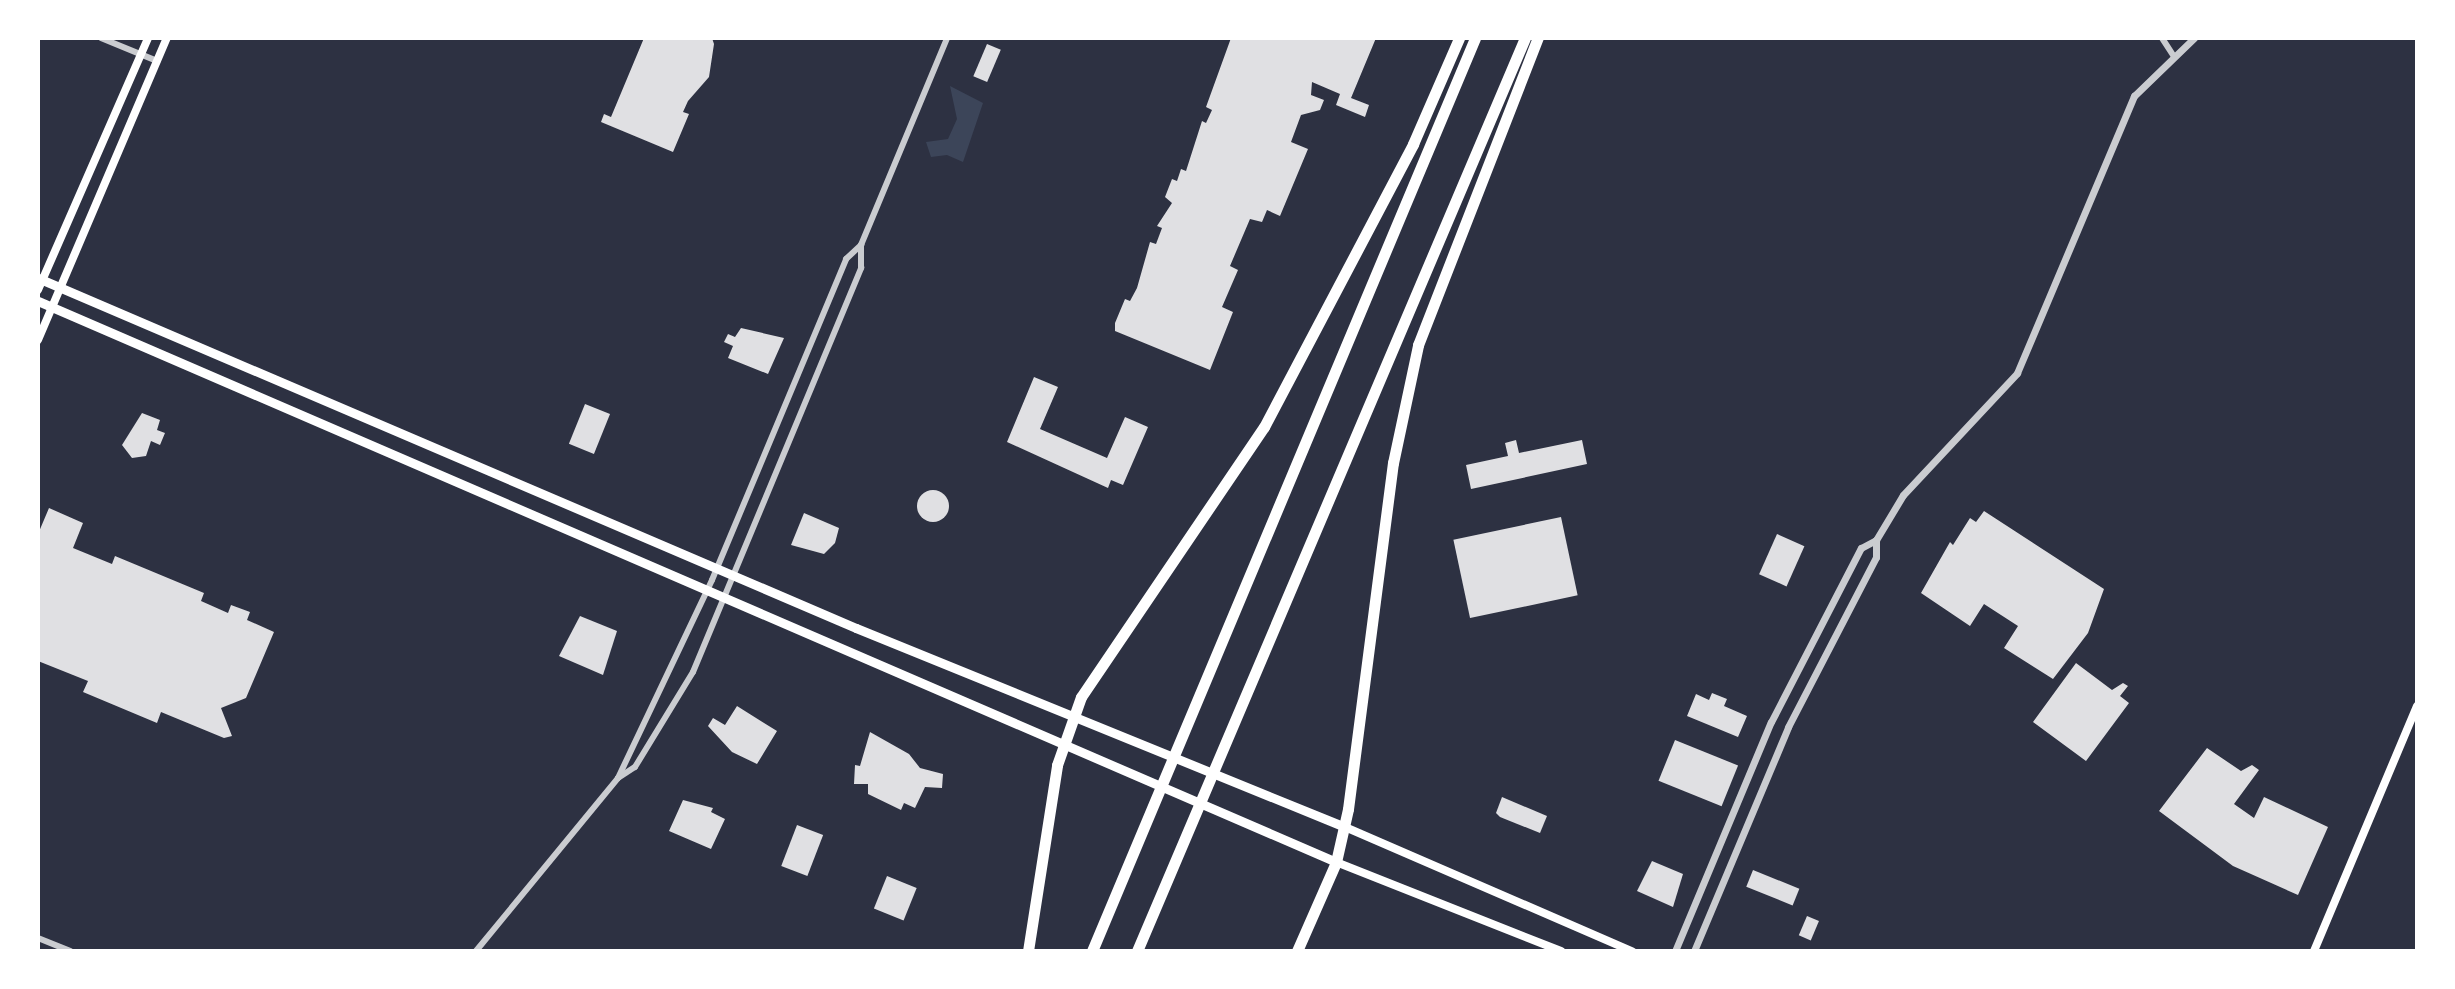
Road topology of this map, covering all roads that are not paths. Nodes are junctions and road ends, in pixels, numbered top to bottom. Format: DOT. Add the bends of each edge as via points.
graph roads {
  1 [pos="101,38"];
  2 [pos="148,38"];
  3 [pos="167,38"];
  4 [pos="947,38"];
  5 [pos="1459,38"];
  6 [pos="1475,38"];
  7 [pos="1525,38"];
  8 [pos="1538,38"];
  9 [pos="2162,38"];
  10 [pos="2194,38"];
  11 [pos="140,55"];
  12 [pos="2173,55"];
  13 [pos="157,61"];
  14 [pos="861,245"];
  15 [pos="39,284"];
  16 [pos="58,291"];
  17 [pos="38,301"];
  18 [pos="52,306"];
  19 [pos="38,340"];
  20 [pos="1876,540"];
  21 [pos="716,569"];
  22 [pos="735,577"];
  23 [pos="706,593"];
  24 [pos="724,600"];
  25 [pos="2417,706"];
  26 [pos="1073,714"];
  27 [pos="1062,748"];
  28 [pos="618,778"];
  29 [pos="1345,827"];
  30 [pos="1336,862"];
  31 [pos="38,938"];
  32 [pos="70,951"];
  33 [pos="476,951"];
  34 [pos="1028,951"];
  35 [pos="1092,951"];
  36 [pos="1137,951"];
  37 [pos="1297,951"];
  38 [pos="1561,951"];
  39 [pos="1632,951"];
  40 [pos="1675,951"];
  41 [pos="1694,951"];
  42 [pos="2314,951"];
  1 -- 11 [label="street"];
  2 -- 11 [label="main road"];
  3 -- 13 [label="main road"];
  4 -- 14 [label="street"];
  5 -- 26 [label="highway" via="1407,157 1264,427"];
  6 -- 35 [label="highway"];
  7 -- 36 [label="highway"];
  8 -- 29 [label="highway" via="1433,301 1404,400"];
  9 -- 12 [label="street"];
  10 -- 12 [label="street"];
  11 -- 13 [label="street"];
  11 -- 15 [label="main road"];
  12 -- 20 [label="street" via="2134,96 2109,145 2017,373 1903,495"];
  13 -- 16 [label="main road"];
  14 -- 21 [label="street" via="846,259"];
  14 -- 22 [label="street" via="861,268"];
  15 -- 16 [label="main road"];
  16 -- 18 [label="main road"];
  16 -- 21 [label="main road"];
  17 -- 18 [label="main road"];
  18 -- 19 [label="main road"];
  18 -- 23 [label="main road" via="354,434"];
  20 -- 40 [label="street" via="1861,548 1771,722"];
  20 -- 41 [label="street" via="1876,557 1788,727"];
  21 -- 22 [label="main road"];
  21 -- 23 [label="street"];
  22 -- 24 [label="street"];
  22 -- 26 [label="main road"];
  23 -- 24 [label="main road"];
  23 -- 28 [label="street"];
  24 -- 27 [label="main road"];
  24 -- 28 [label="street" via="666,722 635,767"];
  25 -- 42 [label="main road"];
  26 -- 27 [label="highway"];
  26 -- 29 [label="main road"];
  27 -- 30 [label="main road"];
  27 -- 34 [label="highway"];
  28 -- 33 [label="street"];
  29 -- 30 [label="highway"];
  29 -- 39 [label="main road"];
  30 -- 37 [label="highway"];
  30 -- 38 [label="main road"];
  31 -- 32 [label="street"];
}
